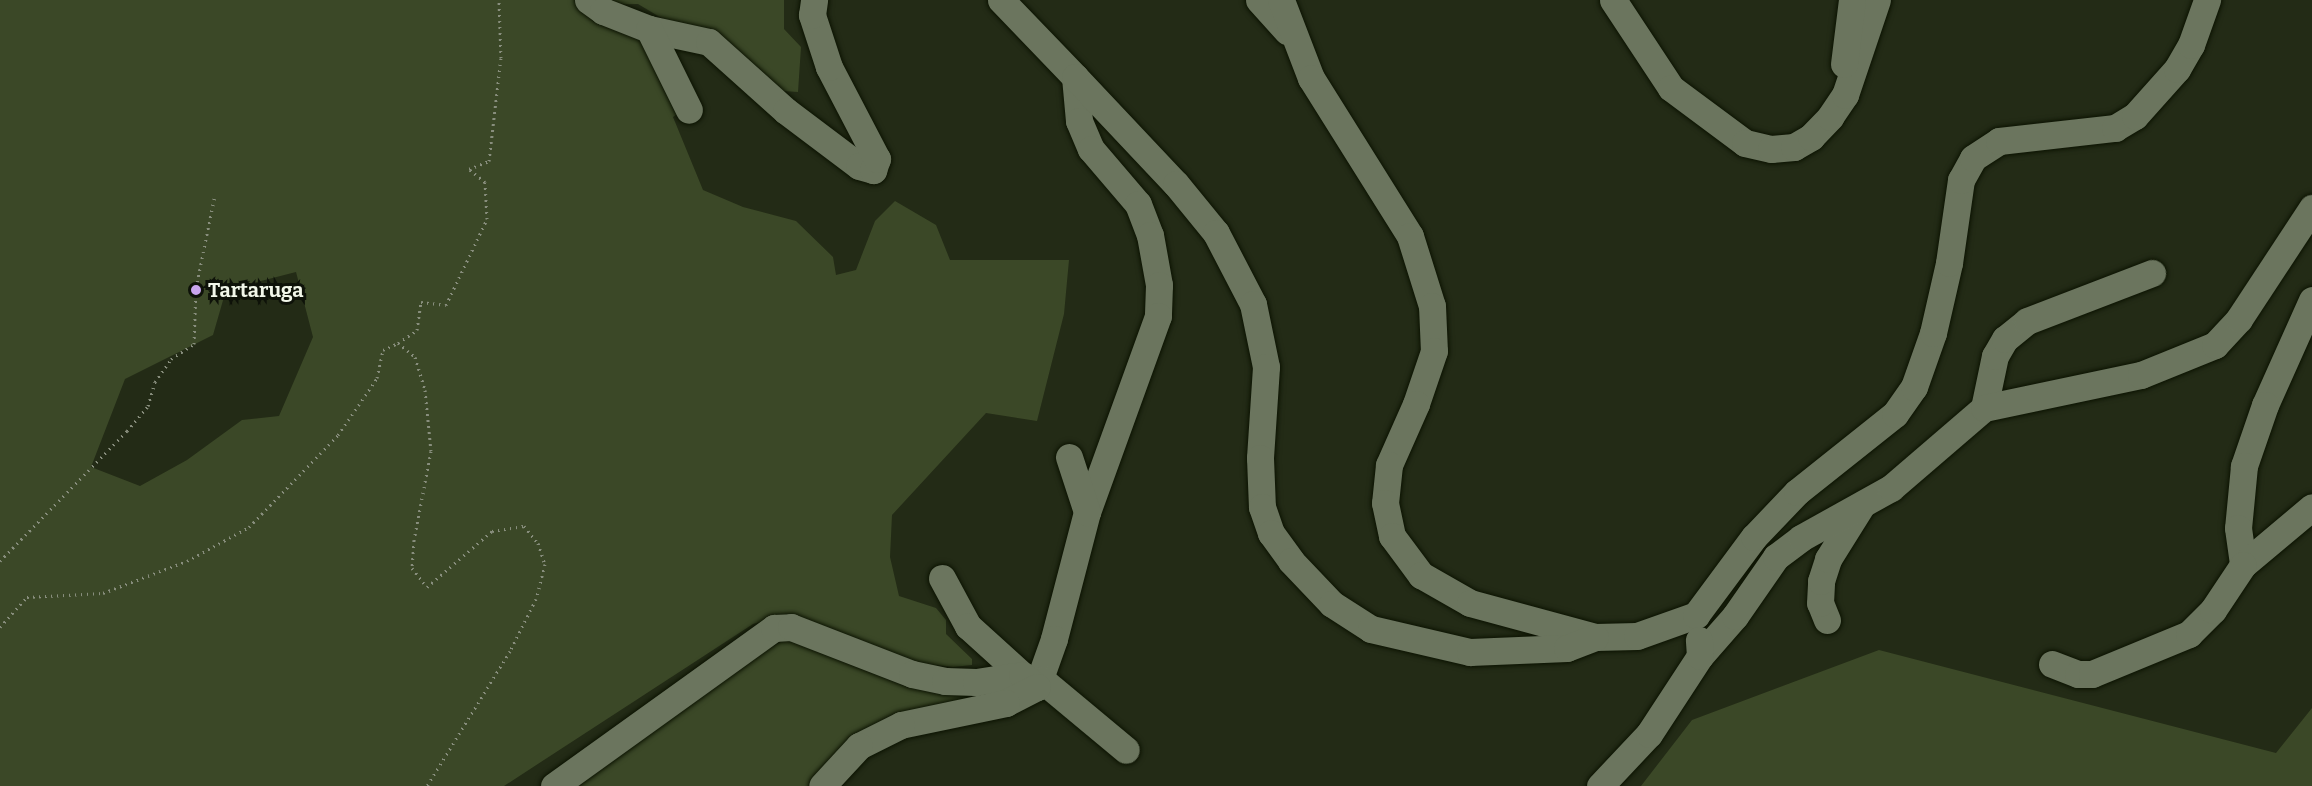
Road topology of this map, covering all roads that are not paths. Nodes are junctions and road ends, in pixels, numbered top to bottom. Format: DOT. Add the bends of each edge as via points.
graph roads {
  1 [pos="588,0"];
  2 [pos="1001,0"];
  3 [pos="1259,0"];
  4 [pos="1281,0"];
  5 [pos="1613,0"];
  6 [pos="1852,0"];
  7 [pos="1877,0"];
  8 [pos="2206,0"];
  9 [pos="810,5"];
  10 [pos="649,29"];
  11 [pos="1292,36"];
  12 [pos="1075,77"];
  13 [pos="1845,95"];
  14 [pos="689,110"];
  15 [pos="2312,207"];
  16 [pos="2152,273"];
  17 [pos="2312,300"];
  18 [pos="1984,408"];
  19 [pos="1070,457"];
  20 [pos="1861,507"];
  21 [pos="2312,507"];
  22 [pos="1087,512"];
  23 [pos="2243,565"];
  24 [pos="942,578"];
  25 [pos="1696,615"];
  26 [pos="1827,620"];
  27 [pos="1595,637"];
  28 [pos="1700,656"];
  29 [pos="2052,664"];
  30 [pos="1034,680"];
  31 [pos="1126,750"];
  32 [pos="554,786"];
  33 [pos="822,786"];
  34 [pos="1600,786"];
  1 -- 10 [label="street" via="603,11"];
  2 -- 12 [label="street"];
  3 -- 11 [label="street"];
  4 -- 11 [label="street"];
  5 -- 13 [label="street" via="1671,88 1745,143 1771,149 1794,147 1811,137"];
  6 -- 13 [label="street" via="1843,57"];
  7 -- 13 [label="street"];
  8 -- 25 [label="street" via="2191,45 2177,69 2135,116 2115,128 1999,141 1973,158 1961,180 1949,263 1933,333 1905,401 1895,414 1797,492 1754,537"];
  9 -- 10 [label="street" via="829,67 877,159 873,170 859,166 802,124 709,42"];
  10 -- 14 [label="street"];
  11 -- 27 [label="street" via="1311,78 1410,236 1432,306 1434,351 1389,465 1384,503 1392,536 1421,575 1470,603"];
  12 -- 22 [label="street" via="1079,121 1091,148 1138,204 1150,235 1159,285 1158,316"];
  12 -- 27 [label="street" via="1176,184 1216,233 1253,304 1266,367 1260,458 1262,507 1271,532 1291,561 1332,604 1371,629 1470,652 1567,648"];
  15 -- 18 [label="street" via="2240,319 2215,345 2141,375"];
  16 -- 18 [label="street" via="2027,321 2005,339 1995,356"];
  17 -- 23 [label="street" via="2265,405 2244,466 2238,528"];
  18 -- 20 [label="street" via="1891,488"];
  19 -- 22 [label="street"];
  20 -- 26 [label="street" via="1828,559 1821,581 1820,603"];
  20 -- 28 [label="street" via="1801,538 1776,557 1735,616"];
  21 -- 23 [label="street"];
  22 -- 30 [label="street"];
  23 -- 29 [label="street" via="2213,610 2189,634 2092,674 2078,674"];
  24 -- 30 [label="street" via="968,626"];
  25 -- 27 [label="street" via="1637,636"];
  25 -- 28 [label="street"];
  28 -- 34 [label="street" via="1649,734"];
  30 -- 31 [label="street"];
  30 -- 32 [label="street" via="945,681 868,659 792,627 774,628"];
  30 -- 33 [label="street" via="1006,703 901,725 859,746"];
}
